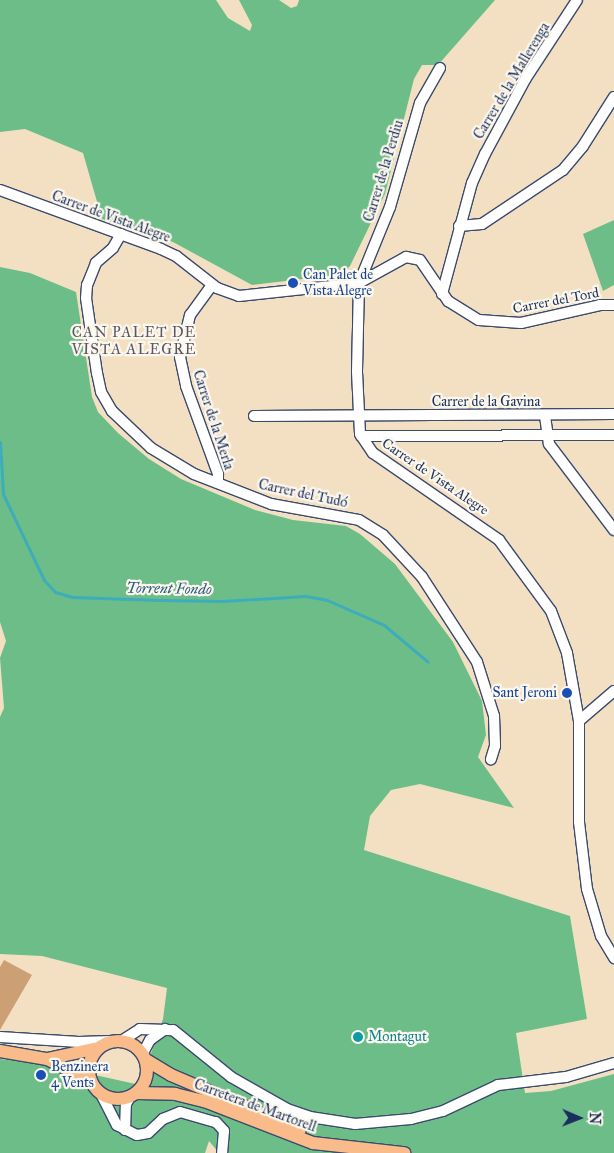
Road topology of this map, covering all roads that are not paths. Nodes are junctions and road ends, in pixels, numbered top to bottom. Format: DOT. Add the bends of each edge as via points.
graph roads {
  1 [pos="577,0"];
  2 [pos="440,68"];
  3 [pos="614,97"];
  4 [pos="0,190"];
  5 [pos="459,226"];
  6 [pos="121,234"];
  7 [pos="359,283"];
  8 [pos="212,285"];
  9 [pos="442,294"];
  10 [pos="614,305"];
  11 [pos="358,414"];
  12 [pos="614,414"];
  13 [pos="254,416"];
  14 [pos="545,416"];
  15 [pos="546,435"];
  16 [pos="614,435"];
  17 [pos="361,436"];
  18 [pos="218,484"];
  19 [pos="614,530"];
  20 [pos="614,691"];
  21 [pos="579,721"];
  22 [pos="491,759"];
  23 [pos="614,958"];
  24 [pos="165,1029"];
  25 [pos="0,1037"];
  26 [pos="117,1041"];
  27 [pos="98,1048"];
  28 [pos="0,1051"];
  29 [pos="145,1057"];
  30 [pos="47,1059"];
  31 [pos="614,1063"];
  32 [pos="91,1081"];
  33 [pos="101,1094"];
  34 [pos="133,1095"];
  35 [pos="125,1130"];
  36 [pos="334,1144"];
  37 [pos="222,1153"];
  38 [pos="404,1153"];
  1 -- 5 [label="street, Carrer de la Mallerenga" via="502,118 472,182"];
  2 -- 7 [label="street, Carrer de la Perdiu" via="420,104 390,207"];
  3 -- 5 [label="street" via="583,146 563,170 482,224"];
  4 -- 6 [label="street, Carrer de Vista Alegre"];
  5 -- 9 [label="street, Carrer de la Mallerenga"];
  6 -- 8 [label="street, Carrer de Vista Alegre" via="176,256"];
  6 -- 18 [label="street, Carrer del Tudó" via="113,248 96,263 87,285 89,327 101,392 112,411 150,448 178,466"];
  7 -- 8 [label="street, Carrer de Vista Alegre" via="250,296 228,293"];
  7 -- 9 [label="street, Carrer del Tord" via="396,261 414,257 424,264"];
  7 -- 11 [label="street"];
  8 -- 18 [label="street, Carrer de la Merla" via="190,315 180,357 186,386 218,474"];
  9 -- 10 [label="street, Carrer del Tord" via="468,315 494,323 521,323 600,305"];
  11 -- 13 [label="street, Carrer de la Gavina"];
  11 -- 14 [label="street, Carrer de la Gavina"];
  11 -- 17 [label="street"];
  12 -- 14 [label="street, Carrer de la Gavina"];
  14 -- 15 [label="street"];
  15 -- 16 [label="street"];
  15 -- 17 [label="street"];
  15 -- 19 [label="street" via="562,463"];
  17 -- 21 [label="street, Carrer de Vista Alegre" via="373,453 488,530 511,553 539,592 558,627 567,653"];
  18 -- 22 [label="street, Carrer del Tudó" via="271,504 359,520 390,542 433,592 486,680 494,716 495,746"];
  20 -- 21 [label="street"];
  21 -- 23 [label="street, Carrer de Vista Alegre" via="579,822 584,871 601,936"];
  24 -- 26 [label="street" via="140,1029"];
  24 -- 29 [label="street" via="150,1040"];
  24 -- 31 [label="street" via="177,1032 231,1077 287,1109 310,1118 355,1124 411,1119 443,1111 498,1085 566,1077"];
  25 -- 26 [label="street"];
  26 -- 27 [label="main road"];
  26 -- 29 [label="main road, Carretera de Martorell"];
  27 -- 30 [label="main road"];
  27 -- 32 [label="main road" via="90,1061"];
  28 -- 30 [label="main road"];
  29 -- 34 [label="main road" via="145,1082"];
  29 -- 36 [label="main road, Carretera de Martorell" via="171,1075"];
  30 -- 32 [label="main road"];
  32 -- 33 [label="main road"];
  33 -- 34 [label="main road, Carretera de Martorell" via="115,1099"];
  33 -- 35 [label="street" via="114,1120"];
  34 -- 35 [label="street" via="126,1104"];
  34 -- 36 [label="main road, Carretera de Martorell" via="186,1096 313,1143"];
  35 -- 37 [label="street" via="137,1135 148,1133 171,1114 189,1112 221,1127 225,1142"];
  36 -- 38 [label="main road, Carretera de Martorell"];
}
